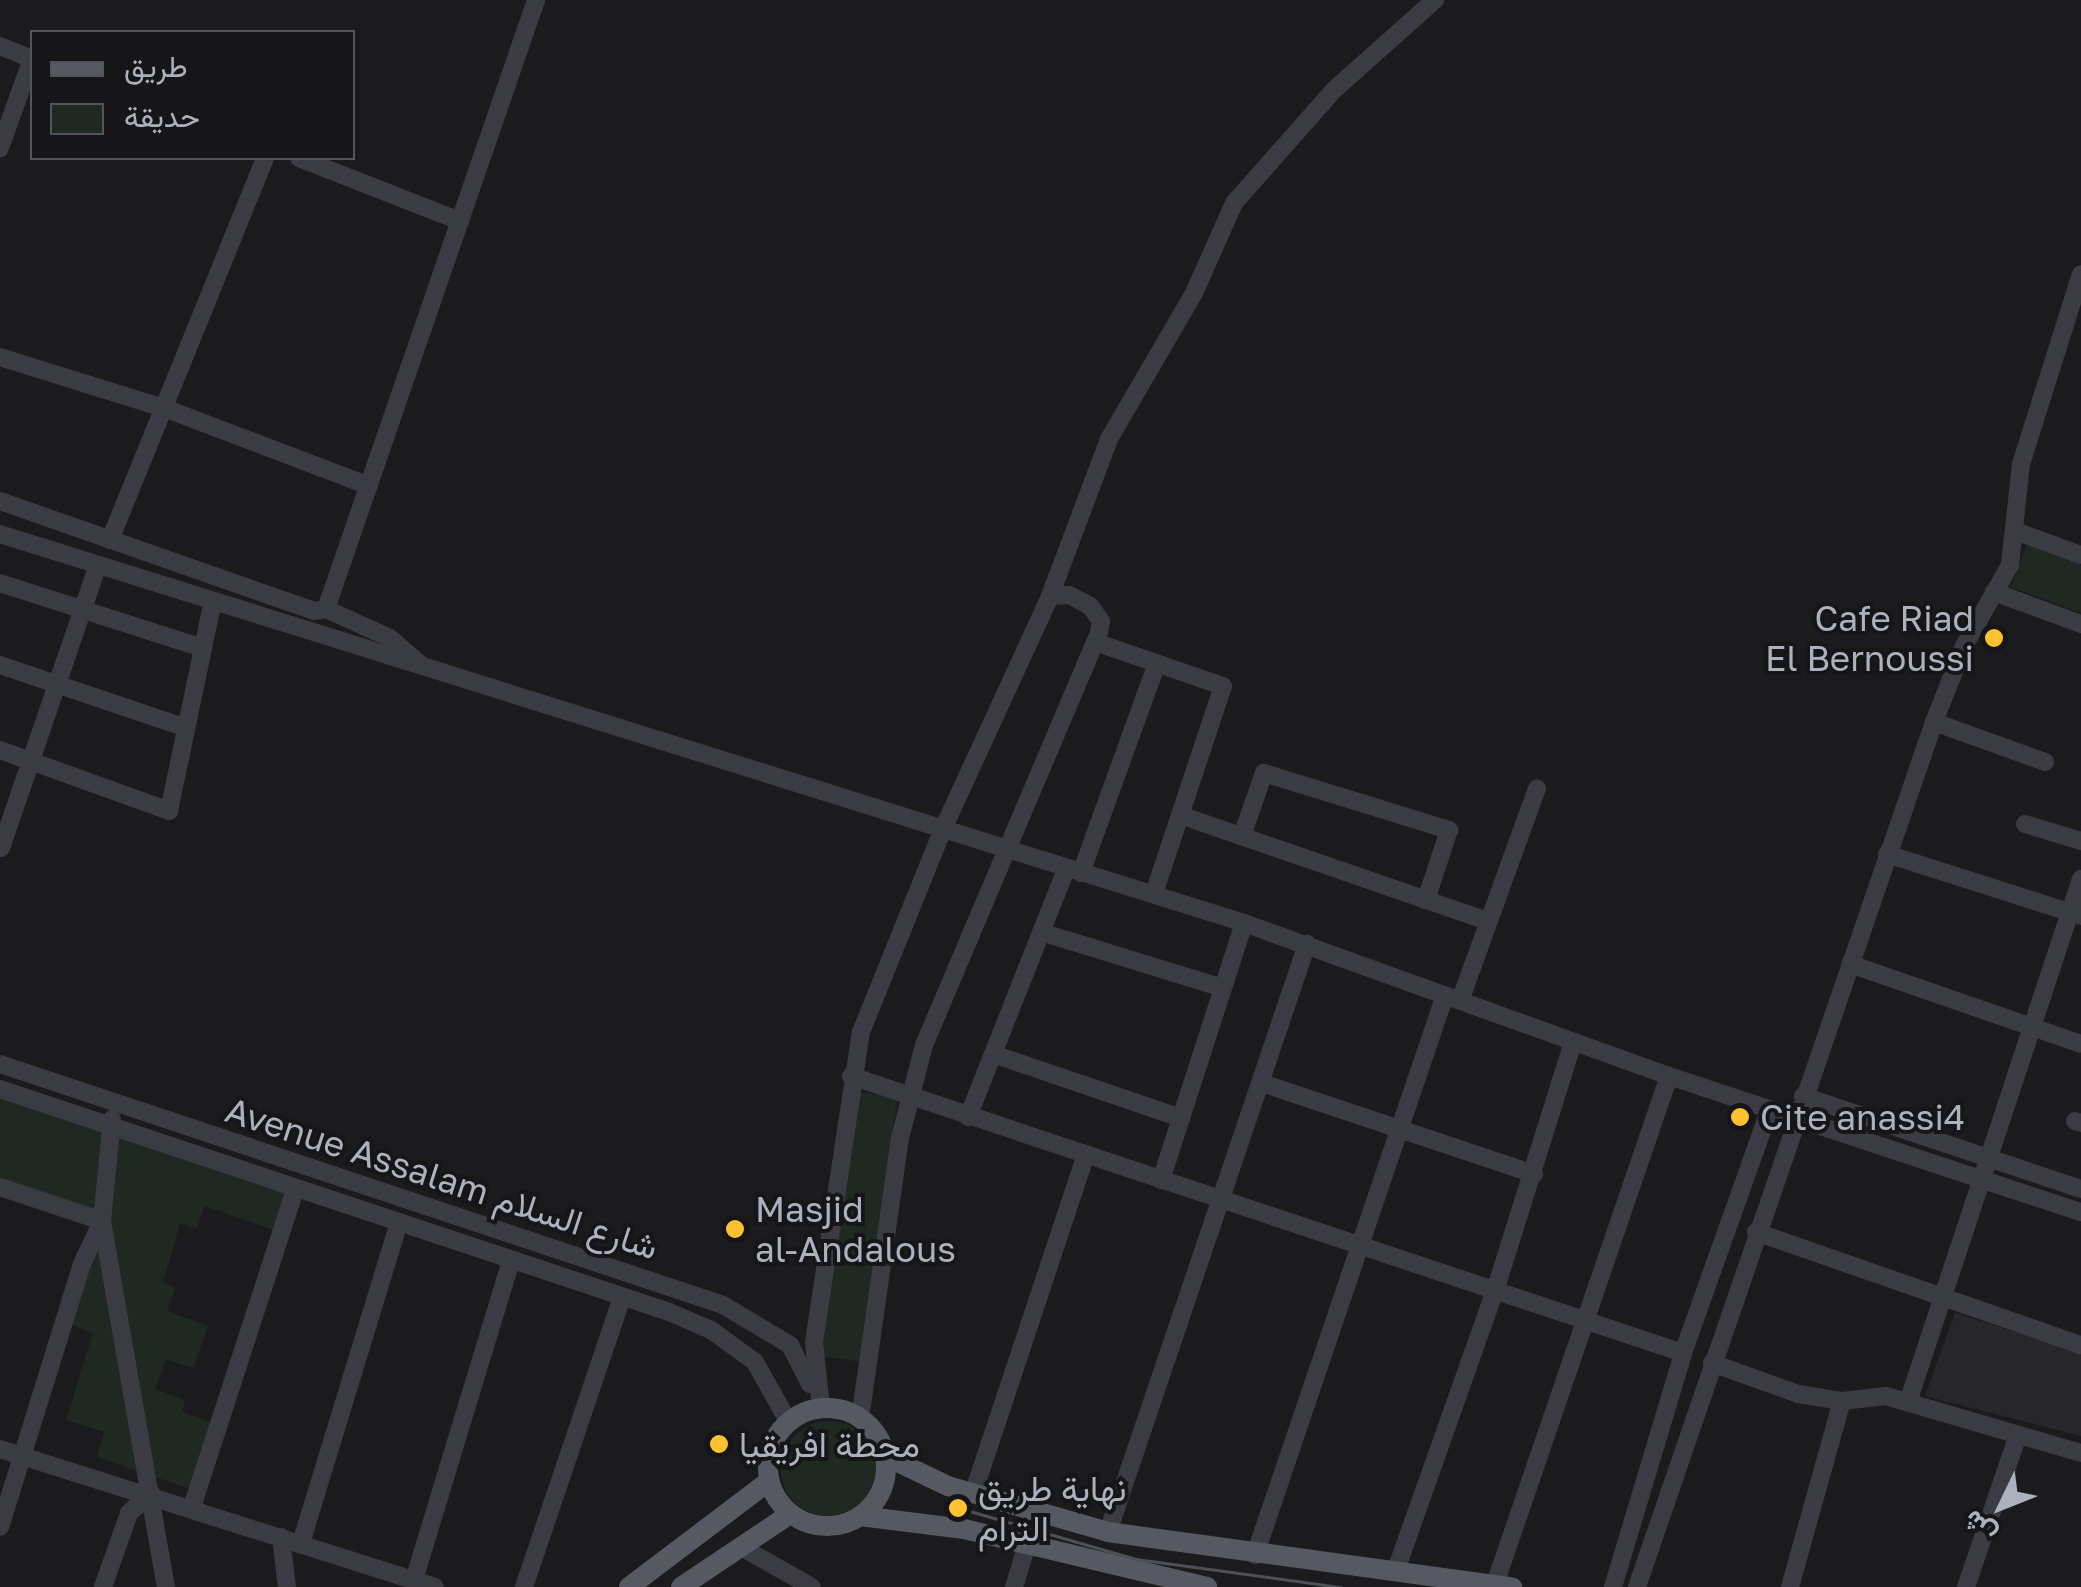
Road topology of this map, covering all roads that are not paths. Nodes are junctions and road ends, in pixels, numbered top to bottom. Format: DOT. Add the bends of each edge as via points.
graph roads {
  1 [pos="536,0"];
  2 [pos="1436,0"];
  3 [pos="0,46"];
  4 [pos="30,58"];
  5 [pos="30,65"];
  6 [pos="0,148"];
  7 [pos="264,160"];
  8 [pos="304,160"];
  9 [pos="460,220"];
  10 [pos="2081,274"];
  11 [pos="2076,305"];
  12 [pos="0,357"];
  13 [pos="164,408"];
  14 [pos="369,486"];
  15 [pos="0,502"];
  16 [pos="2018,532"];
  17 [pos="0,534"];
  18 [pos="110,540"];
  19 [pos="2081,555"];
  20 [pos="98,565"];
  21 [pos="0,583"];
  22 [pos="1994,592"];
  23 [pos="1050,596"];
  24 [pos="212,604"];
  25 [pos="83,610"];
  26 [pos="326,610"];
  27 [pos="2081,624"];
  28 [pos="1095,642"];
  29 [pos="202,648"];
  30 [pos="1158,663"];
  31 [pos="0,664"];
  32 [pos="426,669"];
  33 [pos="58,684"];
  34 [pos="1934,722"];
  35 [pos="186,728"];
  36 [pos="0,750"];
  37 [pos="31,762"];
  38 [pos="2045,762"];
  39 [pos="1536,788"];
  40 [pos="1180,815"];
  41 [pos="2025,824"];
  42 [pos="943,829"];
  43 [pos="1242,836"];
  44 [pos="2081,841"];
  45 [pos="0,849"];
  46 [pos="1005,850"];
  47 [pos="1887,854"];
  48 [pos="1074,871"];
  49 [pos="2081,879"];
  50 [pos="1154,894"];
  51 [pos="1426,900"];
  52 [pos="2077,915"];
  53 [pos="1488,921"];
  54 [pos="1244,923"];
  55 [pos="1041,932"];
  56 [pos="1307,944"];
  57 [pos="1850,964"];
  58 [pos="1223,988"];
  59 [pos="1452,998"];
  60 [pos="2036,1028"];
  61 [pos="1573,1042"];
  62 [pos="2081,1044"];
  63 [pos="993,1054"];
  64 [pos="0,1064"];
  65 [pos="851,1076"];
  66 [pos="1669,1076"];
  67 [pos="1265,1084"];
  68 [pos="0,1089"];
  69 [pos="1803,1096"];
  70 [pos="909,1098"];
  71 [pos="116,1104"];
  72 [pos="1770,1109"];
  73 [pos="968,1117"];
  74 [pos="1181,1118"];
  75 [pos="1795,1118"];
  76 [pos="110,1128"];
  77 [pos="1403,1129"];
  78 [pos="1086,1154"];
  79 [pos="1992,1159"];
  80 [pos="1534,1174"];
  81 [pos="1161,1180"];
  82 [pos="1984,1180"];
  83 [pos="0,1187"];
  84 [pos="2081,1188"];
  85 [pos="296,1190"];
  86 [pos="1221,1200"];
  87 [pos="2081,1212"];
  88 [pos="102,1221"];
  89 [pos="398,1223"];
  90 [pos="1756,1232"];
  91 [pos="1362,1248"];
  92 [pos="511,1260"];
  93 [pos="1496,1291"];
  94 [pos="622,1296"];
  95 [pos="1943,1298"];
  96 [pos="1588,1322"];
  97 [pos="814,1342"];
  98 [pos="790,1345"];
  99 [pos="2081,1346"];
  100 [pos="1683,1353"];
  101 [pos="1712,1363"];
  102 [pos="1842,1401"];
  103 [pos="1908,1402"];
  104 [pos="818,1409"];
  105 [pos="860,1419"];
  106 [pos="788,1421"];
  107 [pos="2018,1434"];
  108 [pos="0,1449"];
  109 [pos="2081,1453"];
  110 [pos="885,1456"];
  111 [pos="24,1458"];
  112 [pos="769,1480"];
  113 [pos="150,1493"];
  114 [pos="973,1494"];
  115 [pos="192,1507"];
  116 [pos="790,1514"];
  117 [pos="860,1516"];
  118 [pos="0,1527"];
  119 [pos="1108,1532"];
  120 [pos="282,1537"];
  121 [pos="301,1543"];
  122 [pos="1027,1545"];
  123 [pos="741,1547"];
  124 [pos="1255,1555"];
  125 [pos="1396,1570"];
  126 [pos="414,1580"];
  127 [pos="1503,1586"];
  128 [pos="103,1587"];
  129 [pos="166,1587"];
  130 [pos="287,1587"];
  131 [pos="434,1587"];
  132 [pos="524,1587"];
  133 [pos="629,1587"];
  134 [pos="681,1587"];
  135 [pos="812,1587"];
  136 [pos="1014,1587"];
  137 [pos="1207,1587"];
  138 [pos="1613,1587"];
  139 [pos="1637,1587"];
  140 [pos="1790,1587"];
  141 [pos="1966,1587"];
  1 -- 9 [label="street"];
  2 -- 23 [label="street" via="1335,90 1234,202 1194,292 1109,440"];
  3 -- 4 [label="street"];
  5 -- 6 [label="street"];
  7 -- 13 [label="street"];
  8 -- 9 [label="street"];
  9 -- 14 [label="street"];
  10 -- 11 [label="street"];
  11 -- 16 [label="street" via="2021,464"];
  12 -- 13 [label="street"];
  13 -- 14 [label="street"];
  13 -- 18 [label="street"];
  14 -- 26 [label="street"];
  15 -- 18 [label="street"];
  16 -- 19 [label="street"];
  16 -- 22 [label="street"];
  17 -- 20 [label="street"];
  18 -- 26 [label="street"];
  20 -- 24 [label="street"];
  20 -- 25 [label="street"];
  21 -- 25 [label="street"];
  22 -- 27 [label="street"];
  22 -- 34 [label="street"];
  23 -- 28 [label="street" via="1069,595 1096,611 1101,622"];
  23 -- 42 [label="street"];
  24 -- 29 [label="street"];
  24 -- 32 [label="street"];
  25 -- 29 [label="street"];
  25 -- 33 [label="street"];
  26 -- 32 [label="street" via="390,638"];
  28 -- 30 [label="street"];
  28 -- 46 [label="street"];
  29 -- 35 [label="street"];
  30 -- 40 [label="street" via="1224,686"];
  30 -- 48 [label="street"];
  31 -- 33 [label="street"];
  32 -- 42 [label="street"];
  33 -- 35 [label="street"];
  33 -- 37 [label="street"];
  34 -- 38 [label="street"];
  34 -- 47 [label="street"];
  35 -- 37 [label="street" via="169,811"];
  36 -- 37 [label="street"];
  37 -- 45 [label="street"];
  39 -- 53 [label="street"];
  40 -- 43 [label="street"];
  40 -- 50 [label="street"];
  41 -- 44 [label="street"];
  42 -- 46 [label="street"];
  42 -- 65 [label="street" via="867,1015"];
  43 -- 51 [label="street"];
  43 -- 51 [label="street" via="1264,772 1449,830"];
  46 -- 48 [label="street"];
  46 -- 70 [label="street" via="924,1045"];
  47 -- 52 [label="street"];
  47 -- 57 [label="street"];
  48 -- 50 [label="street"];
  48 -- 55 [label="street"];
  49 -- 52 [label="street"];
  50 -- 54 [label="street"];
  51 -- 53 [label="street"];
  52 -- 60 [label="street"];
  53 -- 59 [label="street"];
  54 -- 56 [label="street"];
  54 -- 58 [label="street"];
  55 -- 58 [label="street"];
  55 -- 63 [label="street"];
  56 -- 59 [label="street"];
  56 -- 67 [label="street"];
  57 -- 60 [label="street"];
  57 -- 69 [label="street"];
  58 -- 74 [label="street"];
  59 -- 61 [label="street"];
  59 -- 77 [label="street"];
  60 -- 62 [label="street"];
  60 -- 79 [label="street"];
  61 -- 66 [label="street"];
  61 -- 80 [label="street"];
  63 -- 73 [label="street"];
  63 -- 74 [label="street"];
  64 -- 71 [label="street, Avenue Assalam شارع السلام"];
  65 -- 70 [label="street"];
  65 -- 97 [label="street"];
  66 -- 72 [label="street"];
  66 -- 96 [label="street"];
  67 -- 77 [label="street"];
  67 -- 86 [label="street"];
  68 -- 76 [label="street, Avenue Assalam شارع السلام"];
  69 -- 75 [label="street"];
  69 -- 79 [label="street"];
  70 -- 73 [label="street"];
  70 -- 105 [label="street"];
  71 -- 76 [label="street"];
  71 -- 98 [label="street, Avenue Assalam شارع السلام" via="723,1305"];
  72 -- 75 [label="street"];
  72 -- 100 [label="street"];
  73 -- 78 [label="street"];
  74 -- 81 [label="street"];
  75 -- 82 [label="street"];
  75 -- 90 [label="street"];
  76 -- 85 [label="street, Avenue Assalam شارع السلام"];
  76 -- 88 [label="street"];
  77 -- 80 [label="street"];
  77 -- 91 [label="street"];
  78 -- 81 [label="street"];
  78 -- 114 [label="street"];
  79 -- 82 [label="street"];
  79 -- 84 [label="street"];
  80 -- 93 [label="street"];
  81 -- 86 [label="street"];
  82 -- 87 [label="street"];
  82 -- 95 [label="street"];
  83 -- 88 [label="street"];
  85 -- 89 [label="street, Avenue Assalam شارع السلام"];
  85 -- 115 [label="street"];
  86 -- 91 [label="street"];
  86 -- 119 [label="street"];
  88 -- 111 [label="street" via="82,1264"];
  88 -- 113 [label="street"];
  89 -- 92 [label="street, Avenue Assalam شارع السلام"];
  89 -- 121 [label="street"];
  90 -- 95 [label="street"];
  90 -- 101 [label="street"];
  91 -- 93 [label="street"];
  91 -- 124 [label="street"];
  92 -- 94 [label="street, Avenue Assalam شارع السلام"];
  92 -- 126 [label="street"];
  93 -- 96 [label="street"];
  93 -- 125 [label="street"];
  94 -- 106 [label="street, Avenue Assalam شارع السلام" via="736,1346 769,1380"];
  94 -- 132 [label="street"];
  95 -- 99 [label="street"];
  95 -- 103 [label="street"];
  96 -- 100 [label="street"];
  96 -- 127 [label="street"];
  97 -- 98 [label="street"];
  97 -- 104 [label="street"];
  98 -- 104 [label="street" via="806,1368"];
  100 -- 138 [label="street"];
  101 -- 102 [label="street" via="1798,1394"];
  101 -- 139 [label="street"];
  102 -- 103 [label="street" via="1865,1395"];
  102 -- 140 [label="street"];
  103 -- 107 [label="street"];
  104 -- 105 [label="main road"];
  104 -- 106 [label="main road"];
  105 -- 110 [label="main road"];
  106 -- 112 [label="main road" via="770,1448"];
  107 -- 109 [label="street"];
  107 -- 141 [label="street"];
  108 -- 111 [label="street"];
  110 -- 114 [label="main road"];
  110 -- 117 [label="main road" via="881,1490"];
  111 -- 113 [label="street"];
  111 -- 118 [label="street"];
  112 -- 116 [label="main road"];
  112 -- 133 [label="main road"];
  113 -- 115 [label="street"];
  113 -- 128 [label="street" via="130,1513"];
  113 -- 129 [label="street"];
  114 -- 119 [label="main road"];
  115 -- 120 [label="street"];
  116 -- 117 [label="main road" via="825,1527"];
  116 -- 123 [label="main road"];
  117 -- 122 [label="main road" via="964,1528"];
  119 -- 124 [label="main road"];
  120 -- 121 [label="street"];
  120 -- 130 [label="street"];
  121 -- 126 [label="street"];
  122 -- 136 [label="street"];
  122 -- 137 [label="main road"];
  123 -- 134 [label="main road"];
  123 -- 135 [label="street"];
  124 -- 125 [label="main road"];
  125 -- 127 [label="main road"];
  126 -- 131 [label="street"];
}
